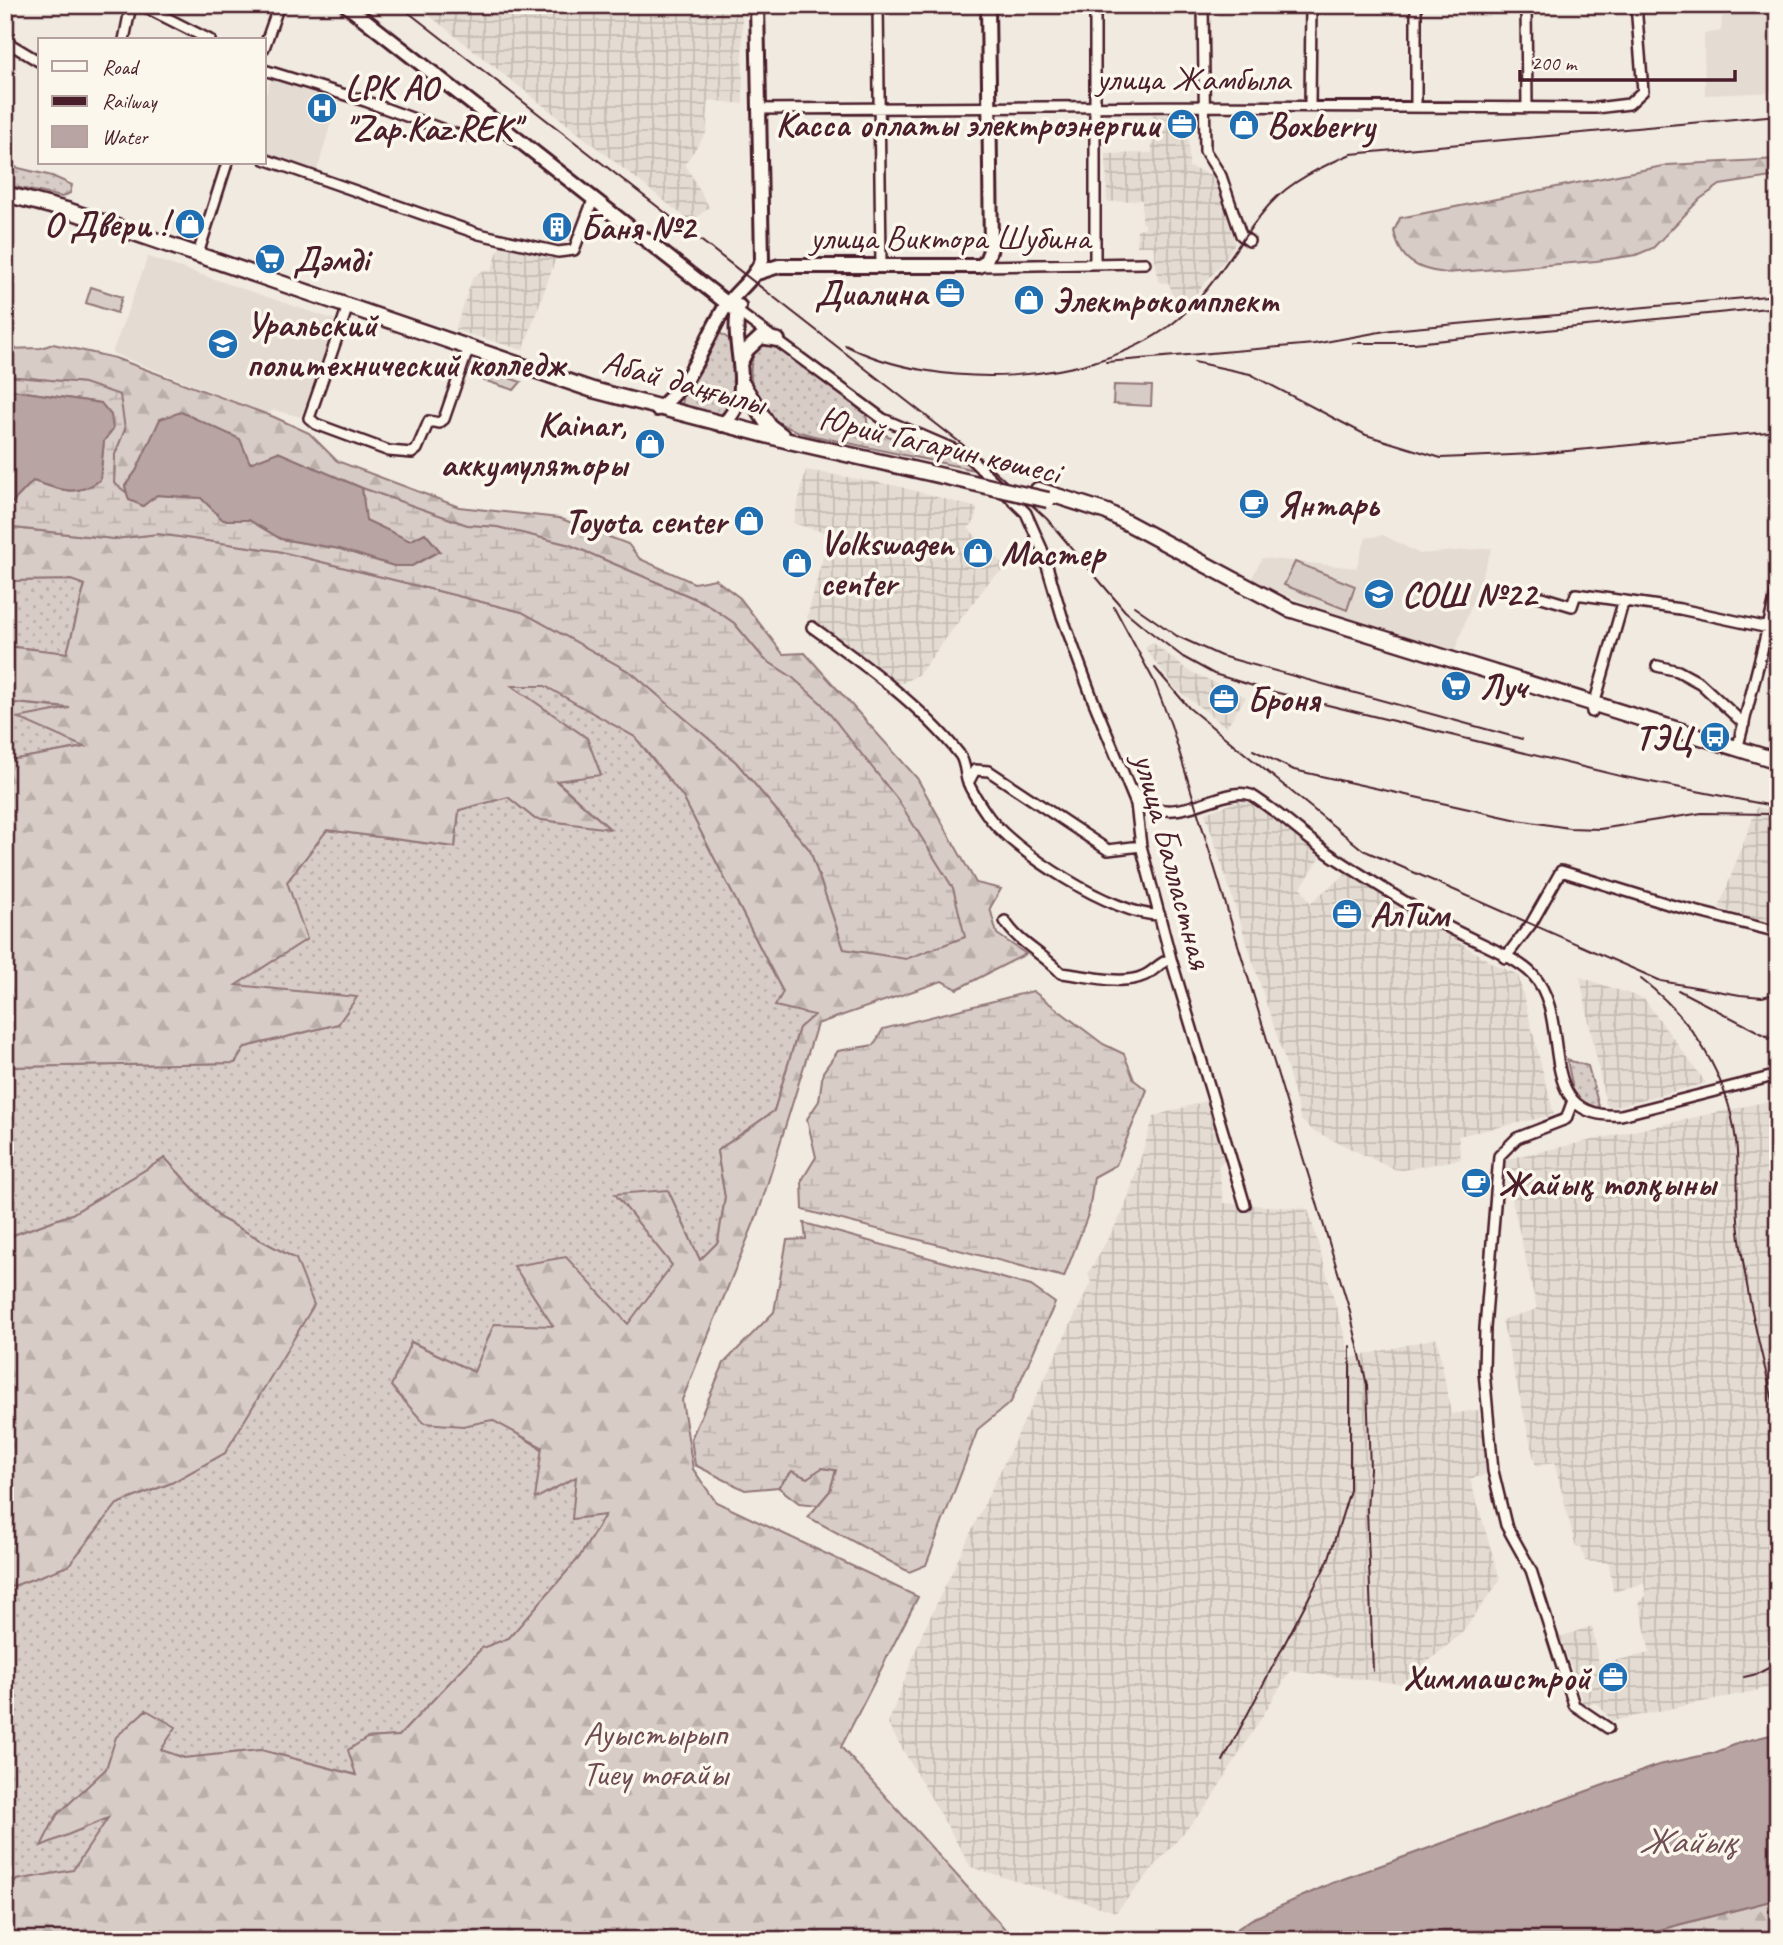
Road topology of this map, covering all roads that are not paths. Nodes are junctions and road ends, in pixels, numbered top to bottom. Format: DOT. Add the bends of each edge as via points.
graph roads {
  1 [pos="131,5"];
  2 [pos="141,5"];
  3 [pos="279,5"];
  4 [pos="346,5"];
  5 [pos="757,5"];
  6 [pos="878,5"];
  7 [pos="988,5"];
  8 [pos="1095,5"];
  9 [pos="1203,5"];
  10 [pos="1311,5"];
  11 [pos="1416,5"];
  12 [pos="1526,5"];
  13 [pos="1636,5"];
  14 [pos="124,38"];
  15 [pos="206,38"];
  16 [pos="5,41"];
  17 [pos="266,42"];
  18 [pos="38,61"];
  19 [pos="266,71"];
  20 [pos="1096,106"];
  21 [pos="1204,106"];
  22 [pos="1310,106"];
  23 [pos="1416,107"];
  24 [pos="988,108"];
  25 [pos="1527,108"];
  26 [pos="758,109"];
  27 [pos="881,109"];
  28 [pos="485,114"];
  29 [pos="266,160"];
  30 [pos="227,164"];
  31 [pos="5,194"];
  32 [pos="593,200"];
  33 [pos="1249,241"];
  34 [pos="198,254"];
  35 [pos="1145,263"];
  36 [pos="1095,264"];
  37 [pos="881,265"];
  38 [pos="979,265"];
  39 [pos="757,272"];
  40 [pos="348,306"];
  41 [pos="733,308"];
  42 [pos="778,340"];
  43 [pos="469,348"];
  44 [pos="740,366"];
  45 [pos="742,384"];
  46 [pos="657,409"];
  47 [pos="722,425"];
  48 [pos="789,441"];
  49 [pos="1778,587"];
  50 [pos="1518,590"];
  51 [pos="1623,603"];
  52 [pos="812,627"];
  53 [pos="1767,627"];
  54 [pos="1778,631"];
  55 [pos="1657,666"];
  56 [pos="1593,708"];
  57 [pos="1744,724"];
  58 [pos="1737,750"];
  59 [pos="1778,761"];
  60 [pos="1778,769"];
  61 [pos="1124,776"];
  62 [pos="968,783"];
  63 [pos="1141,846"];
  64 [pos="1160,915"];
  65 [pos="1005,921"];
  66 [pos="1778,932"];
  67 [pos="1505,958"];
  68 [pos="1171,959"];
  69 [pos="1778,1075"];
  70 [pos="1572,1103"];
  71 [pos="1245,1205"];
  72 [pos="1608,1728"];
  1 -- 14 [label="street"];
  2 -- 15 [label="street"];
  3 -- 17 [label="street"];
  4 -- 28 [label="street"];
  5 -- 26 [label="street"];
  6 -- 27 [label="street"];
  7 -- 24 [label="street"];
  8 -- 20 [label="street"];
  9 -- 21 [label="street"];
  10 -- 22 [label="street"];
  11 -- 23 [label="street"];
  12 -- 25 [label="street"];
  13 -- 25 [label="street, улица Жамбыла" via="1643,91 1629,104"];
  16 -- 18 [label="street"];
  19 -- 28 [label="street" via="461,136 472,134"];
  20 -- 21 [label="street, улица Жамбыла"];
  20 -- 24 [label="street, улица Жамбыла"];
  20 -- 36 [label="street"];
  21 -- 22 [label="street, улица Жамбыла"];
  21 -- 33 [label="street" via="1205,151 1221,176 1241,234"];
  22 -- 23 [label="street, улица Жамбыла"];
  23 -- 25 [label="street, улица Жамбыла"];
  24 -- 27 [label="street, улица Жамбыла"];
  24 -- 38 [label="street" via="990,248 988,259"];
  26 -- 27 [label="street, улица Жамбыла"];
  26 -- 39 [label="street" via="762,247"];
  27 -- 37 [label="street"];
  28 -- 32 [label="street"];
  29 -- 32 [label="street" via="479,234 558,252 574,250"];
  30 -- 34 [label="street"];
  31 -- 34 [label="main road, Абай даңғылы"];
  32 -- 41 [label="street"];
  34 -- 40 [label="main road, Абай даңғылы"];
  35 -- 36 [label="street, улица Виктора Шубина"];
  36 -- 38 [label="street, улица Виктора Шубина"];
  37 -- 38 [label="street, улица Виктора Шубина"];
  37 -- 39 [label="street, улица Виктора Шубина" via="779,266"];
  39 -- 41 [label="street"];
  40 -- 43 [label="main road, Абай даңғылы"];
  40 -- 43 [label="street" via="309,418 389,451 412,453 429,421 444,419"];
  41 -- 42 [label="street, улица Балластная"];
  41 -- 44 [label="street"];
  41 -- 46 [label="street" via="678,391"];
  42 -- 44 [label="street" via="761,337 753,342"];
  42 -- 61 [label="street, улица Балластная" via="883,419 967,455 1016,500 1042,549 1062,616"];
  43 -- 46 [label="main road, Абай даңғылы"];
  44 -- 45 [label="street"];
  45 -- 47 [label="street" via="738,405"];
  45 -- 48 [label="main road" via="769,426"];
  46 -- 47 [label="main road, Абай даңғылы"];
  47 -- 48 [label="main road, Абай даңғылы"];
  48 -- 56 [label="main road, Юрий Гагарин көшесі, bridge" via="1043,495 1101,518 1286,616"];
  49 -- 53 [label="street"];
  50 -- 51 [label="street" via="1572,606 1576,594"];
  51 -- 53 [label="street"];
  51 -- 56 [label="street"];
  52 -- 62 [label="street" via="914,707 962,758"];
  53 -- 54 [label="street"];
  53 -- 57 [label="street"];
  55 -- 57 [label="street" via="1700,683"];
  56 -- 58 [label="main road, Юрий Гагарин көшесі"];
  56 -- 60 [label="main road, Юрий Гагарин көшесі"];
  57 -- 58 [label="street"];
  58 -- 59 [label="main road, Юрий Гагарин көшесі"];
  61 -- 63 [label="street, улица Балластная" via="1136,804"];
  61 -- 67 [label="street" via="1144,802 1168,809 1251,795 1334,858"];
  62 -- 63 [label="street" via="975,770 989,771 1108,850"];
  62 -- 64 [label="street" via="987,815 1014,844 1040,862 1119,907 1144,916"];
  63 -- 64 [label="street, улица Балластная"];
  64 -- 68 [label="street, улица Балластная"];
  65 -- 68 [label="street" via="1013,935 1061,973 1142,977"];
  66 -- 67 [label="street" via="1561,871 1532,923"];
  67 -- 70 [label="street" via="1529,971 1541,986"];
  68 -- 71 [label="street, улица Балластная"];
  69 -- 70 [label="street" via="1621,1115 1594,1114"];
  70 -- 72 [label="street" via="1566,1119 1517,1138 1499,1156 1484,1371 1493,1471 1506,1525 1531,1570 1574,1704"];
}
